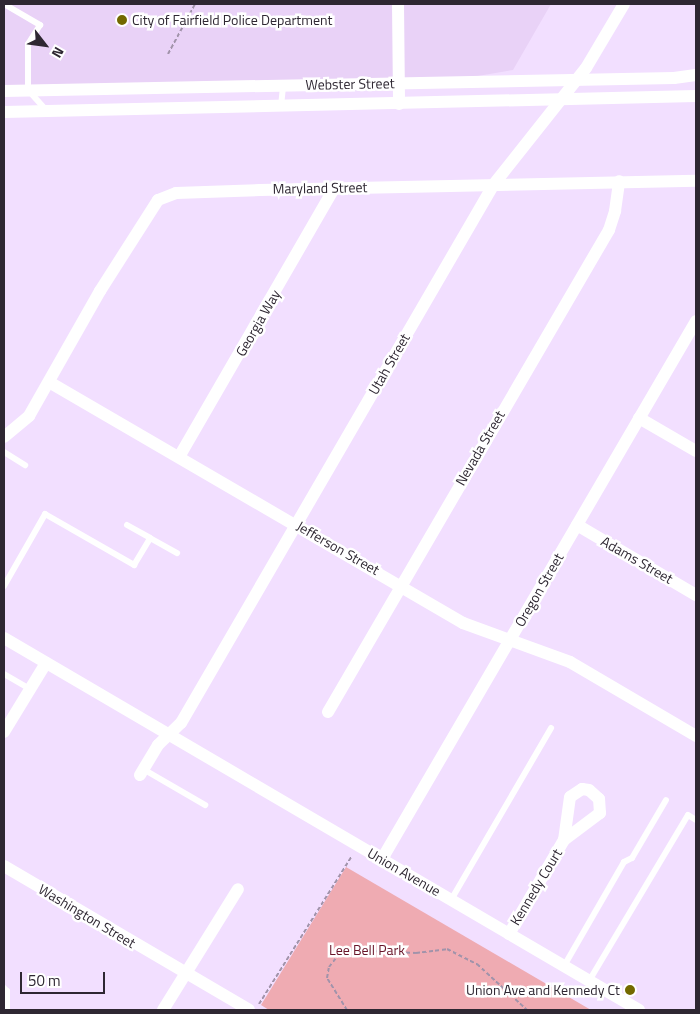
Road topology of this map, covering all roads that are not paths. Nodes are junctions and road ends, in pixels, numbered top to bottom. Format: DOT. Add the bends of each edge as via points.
graph roads {
  1 [pos="4,4"];
  2 [pos="398,4"];
  3 [pos="624,4"];
  4 [pos="696,75"];
  5 [pos="577,79"];
  6 [pos="399,83"];
  7 [pos="283,86"];
  8 [pos="28,90"];
  9 [pos="4,91"];
  10 [pos="696,96"];
  11 [pos="560,101"];
  12 [pos="399,104"];
  13 [pos="281,106"];
  14 [pos="46,111"];
  15 [pos="4,112"];
  16 [pos="696,180"];
  17 [pos="619,181"];
  18 [pos="494,184"];
  19 [pos="334,188"];
  20 [pos="696,321"];
  21 [pos="49,382"];
  22 [pos="639,418"];
  23 [pos="4,437"];
  24 [pos="696,451"];
  25 [pos="4,452"];
  26 [pos="179,458"];
  27 [pos="25,465"];
  28 [pos="296,524"];
  29 [pos="127,525"];
  30 [pos="577,526"];
  31 [pos="150,538"];
  32 [pos="177,553"];
  33 [pos="401,584"];
  34 [pos="4,586"];
  35 [pos="696,595"];
  36 [pos="4,638"];
  37 [pos="510,639"];
  38 [pos="46,663"];
  39 [pos="4,674"];
  40 [pos="30,689"];
  41 [pos="328,712"];
  42 [pos="551,728"];
  43 [pos="4,732"];
  44 [pos="169,734"];
  45 [pos="696,736"];
  46 [pos="142,772"];
  47 [pos="666,800"];
  48 [pos="205,805"];
  49 [pos="696,820"];
  50 [pos="564,840"];
  51 [pos="382,860"];
  52 [pos="4,866"];
  53 [pos="238,889"];
  54 [pos="451,900"];
  55 [pos="508,934"];
  56 [pos="564,966"];
  57 [pos="186,974"];
  58 [pos="589,981"];
  59 [pos="4,988"];
  60 [pos="254,1007"];
  61 [pos="7,1010"];
  62 [pos="163,1010"];
  63 [pos="639,1010"];
  1 -- 8 [label="lane" via="40,26 28,44"];
  2 -- 6 [label="street"];
  3 -- 5 [label="street, Utah Street"];
  4 -- 5 [label="street, Webster Street"];
  5 -- 6 [label="street, Webster Street"];
  5 -- 11 [label="street, Utah Street"];
  6 -- 7 [label="street, Webster Street"];
  6 -- 12 [label="street"];
  7 -- 8 [label="street, Webster Street"];
  7 -- 13 [label="lane"];
  8 -- 9 [label="street, Webster Street"];
  8 -- 14 [label="lane"];
  10 -- 11 [label="street, Webster Street"];
  11 -- 12 [label="street, Webster Street"];
  11 -- 18 [label="street, Utah Street"];
  12 -- 13 [label="street, Webster Street"];
  13 -- 14 [label="street, Webster Street"];
  14 -- 15 [label="street, Webster Street"];
  16 -- 17 [label="street, Maryland Street"];
  17 -- 18 [label="street, Maryland Street"];
  17 -- 33 [label="street, Nevada Street" via="609,230"];
  18 -- 19 [label="street, Maryland Street"];
  18 -- 28 [label="street, Utah Street"];
  19 -- 21 [label="street, Maryland Street" via="176,193 158,200 100,291"];
  19 -- 26 [label="street, Georgia Way"];
  20 -- 22 [label="street, Oregon Street"];
  21 -- 23 [label="street" via="29,416"];
  21 -- 26 [label="street, Jefferson Street"];
  22 -- 24 [label="street"];
  22 -- 30 [label="street, Oregon Street"];
  25 -- 27 [label="lane"];
  26 -- 28 [label="street, Jefferson Street"];
  28 -- 33 [label="street, Jefferson Street"];
  28 -- 44 [label="street, Utah Street" via="181,723"];
  29 -- 31 [label="lane"];
  30 -- 35 [label="street, Adams Street"];
  30 -- 37 [label="street, Oregon Street"];
  31 -- 32 [label="lane"];
  31 -- 34 [label="lane" via="134,565 45,514"];
  33 -- 37 [label="street, Jefferson Street" via="463,623"];
  33 -- 41 [label="street, Nevada Street"];
  36 -- 38 [label="street, Union Avenue"];
  37 -- 45 [label="street, Jefferson Street" via="570,662"];
  37 -- 51 [label="street, Oregon Street"];
  38 -- 40 [label="street"];
  38 -- 44 [label="street, Union Avenue"];
  39 -- 40 [label="lane"];
  40 -- 43 [label="street"];
  42 -- 54 [label="lane"];
  44 -- 46 [label="street" via="158,745"];
  44 -- 51 [label="street, Union Avenue"];
  46 -- 48 [label="lane"];
  47 -- 56 [label="lane" via="632,858 624,862"];
  49 -- 58 [label="lane" via="688,815"];
  50 -- 55 [label="street, Kennedy Court"];
  51 -- 54 [label="street, Union Avenue"];
  52 -- 57 [label="street, Washington Street"];
  53 -- 57 [label="street"];
  54 -- 55 [label="street, Union Avenue"];
  55 -- 56 [label="street, Union Avenue"];
  56 -- 58 [label="street, Union Avenue"];
  57 -- 60 [label="street, Washington Street"];
  57 -- 62 [label="street"];
  58 -- 63 [label="street, Union Avenue"];
  59 -- 61 [label="lane" via="7,991"];
}
